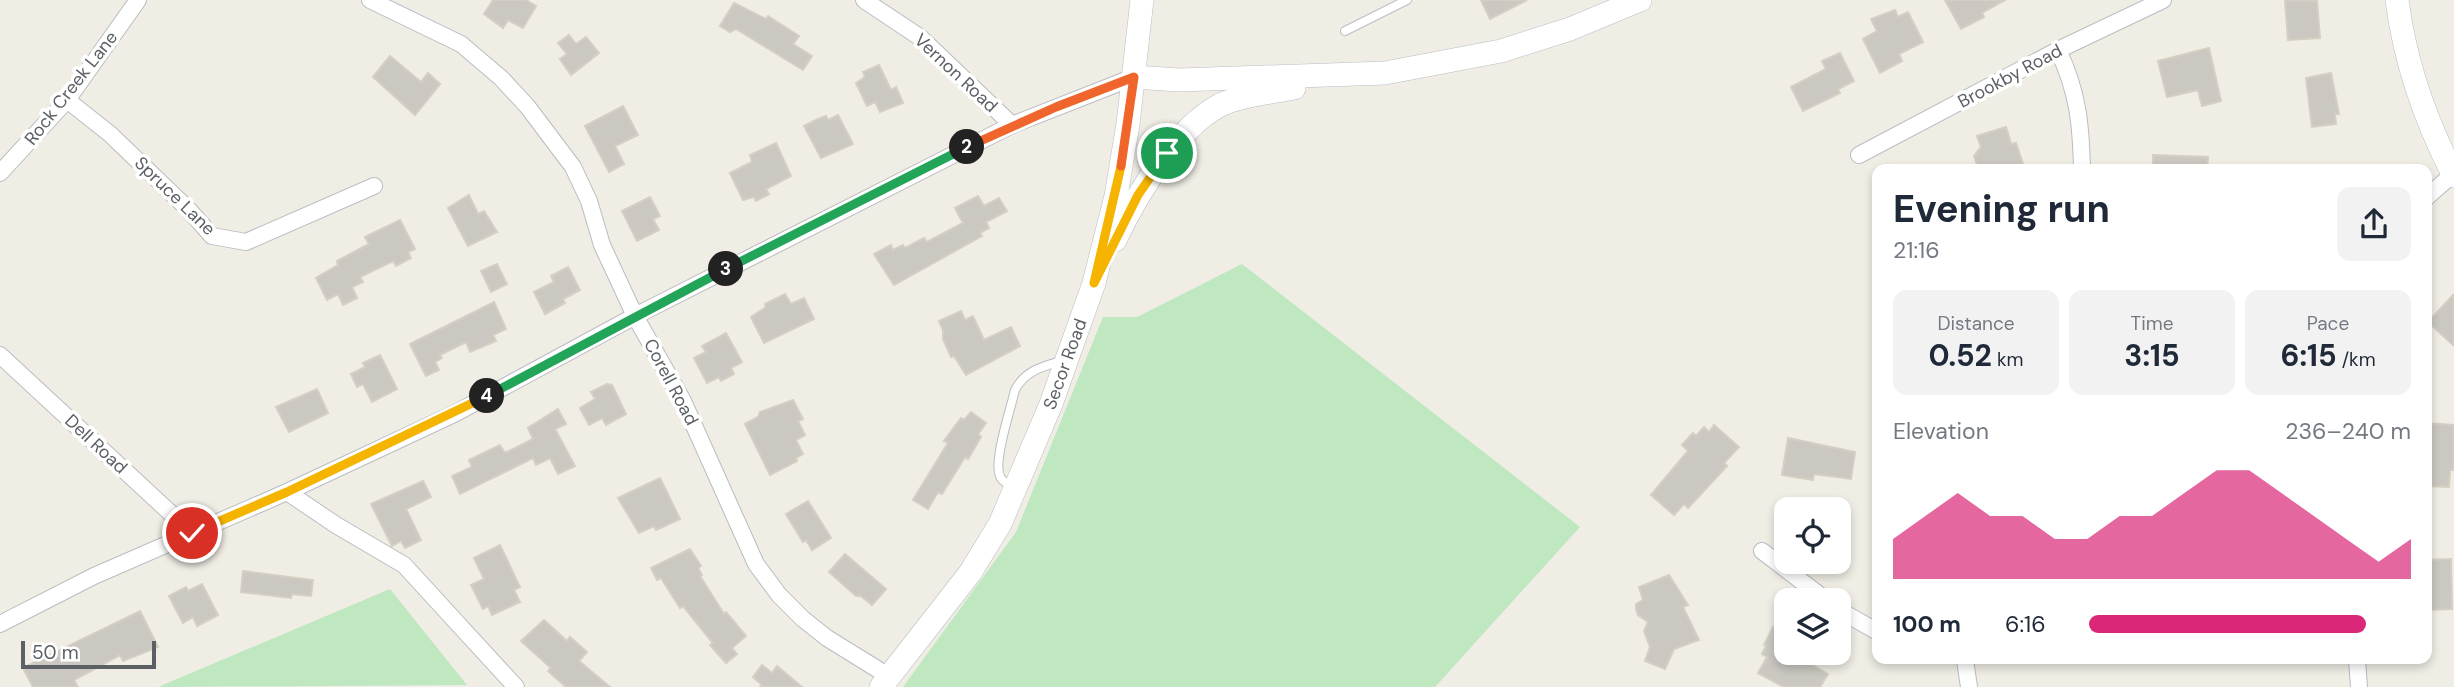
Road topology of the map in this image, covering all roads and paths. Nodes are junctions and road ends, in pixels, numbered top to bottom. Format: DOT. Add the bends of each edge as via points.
graph roads {
  1 [pos="138,0"];
  2 [pos="370,0"];
  3 [pos="864,0"];
  4 [pos="1142,0"];
  5 [pos="1407,0"];
  6 [pos="1640,0"];
  7 [pos="2163,0"];
  8 [pos="2397,0"];
  9 [pos="1345,31"];
  10 [pos="2058,50"];
  11 [pos="1359,76"];
  12 [pos="1134,77"];
  13 [pos="67,100"];
  14 [pos="1012,125"];
  15 [pos="1858,155"];
  16 [pos="2082,164"];
  17 [pos="0,173"];
  18 [pos="2454,175"];
  19 [pos="374,186"];
  20 [pos="2432,193"];
  21 [pos="1094,283"];
  22 [pos="635,316"];
  23 [pos="0,355"];
  24 [pos="1067,359"];
  25 [pos="1017,489"];
  26 [pos="287,492"];
  27 [pos="192,533"];
  28 [pos="1762,551"];
  29 [pos="1810,588"];
  30 [pos="1851,617"];
  31 [pos="0,624"];
  32 [pos="1872,629"];
  33 [pos="1966,664"];
  34 [pos="2357,664"];
  35 [pos="886,682"];
  36 [pos="516,687"];
  37 [pos="1969,687"];
  38 [pos="2359,687"];
  1 -- 13 [label="street, Rock Creek Lane"];
  2 -- 22 [label="street, Corell Road" via="461,44 527,106 573,167"];
  3 -- 14 [label="street, Vernon Road" via="921,38"];
  4 -- 12 [label="main road, Secor Road"];
  5 -- 9 [label="lane"];
  6 -- 11 [label="main road" via="1501,51"];
  7 -- 10 [label="street, Brookby Road"];
  8 -- 18 [label="main road" via="2417,91"];
  10 -- 15 [label="street, Brookby Road"];
  10 -- 16 [label="street" via="2072,80"];
  11 -- 12 [label="main road"];
  11 -- 21 [label="main road" via="1229,101 1194,124 1138,195"];
  12 -- 14 [label="street"];
  12 -- 21 [label="main road, Secor Road" via="1116,195"];
  13 -- 17 [label="street, Rock Creek Lane"];
  13 -- 19 [label="street, Spruce Lane" via="110,134 212,236 246,242"];
  14 -- 22 [label="street"];
  18 -- 20 [label="street"];
  21 -- 24 [label="main road, Secor Road"];
  22 -- 26 [label="street" via="456,413"];
  22 -- 35 [label="street, Corell Road" via="683,401 756,564 803,619"];
  23 -- 27 [label="street, Dell Road"];
  24 -- 25 [label="main road, Secor Road"];
  24 -- 25 [label="lane" via="1035,369 1015,390 999,474"];
  25 -- 35 [label="main road, Secor Road" via="970,573"];
  26 -- 27 [label="street"];
  26 -- 36 [label="street" via="404,565"];
  27 -- 31 [label="street"];
  28 -- 29 [label="street"];
  30 -- 32 [label="street"];
  33 -- 37 [label="street"];
  34 -- 38 [label="street"];
}
